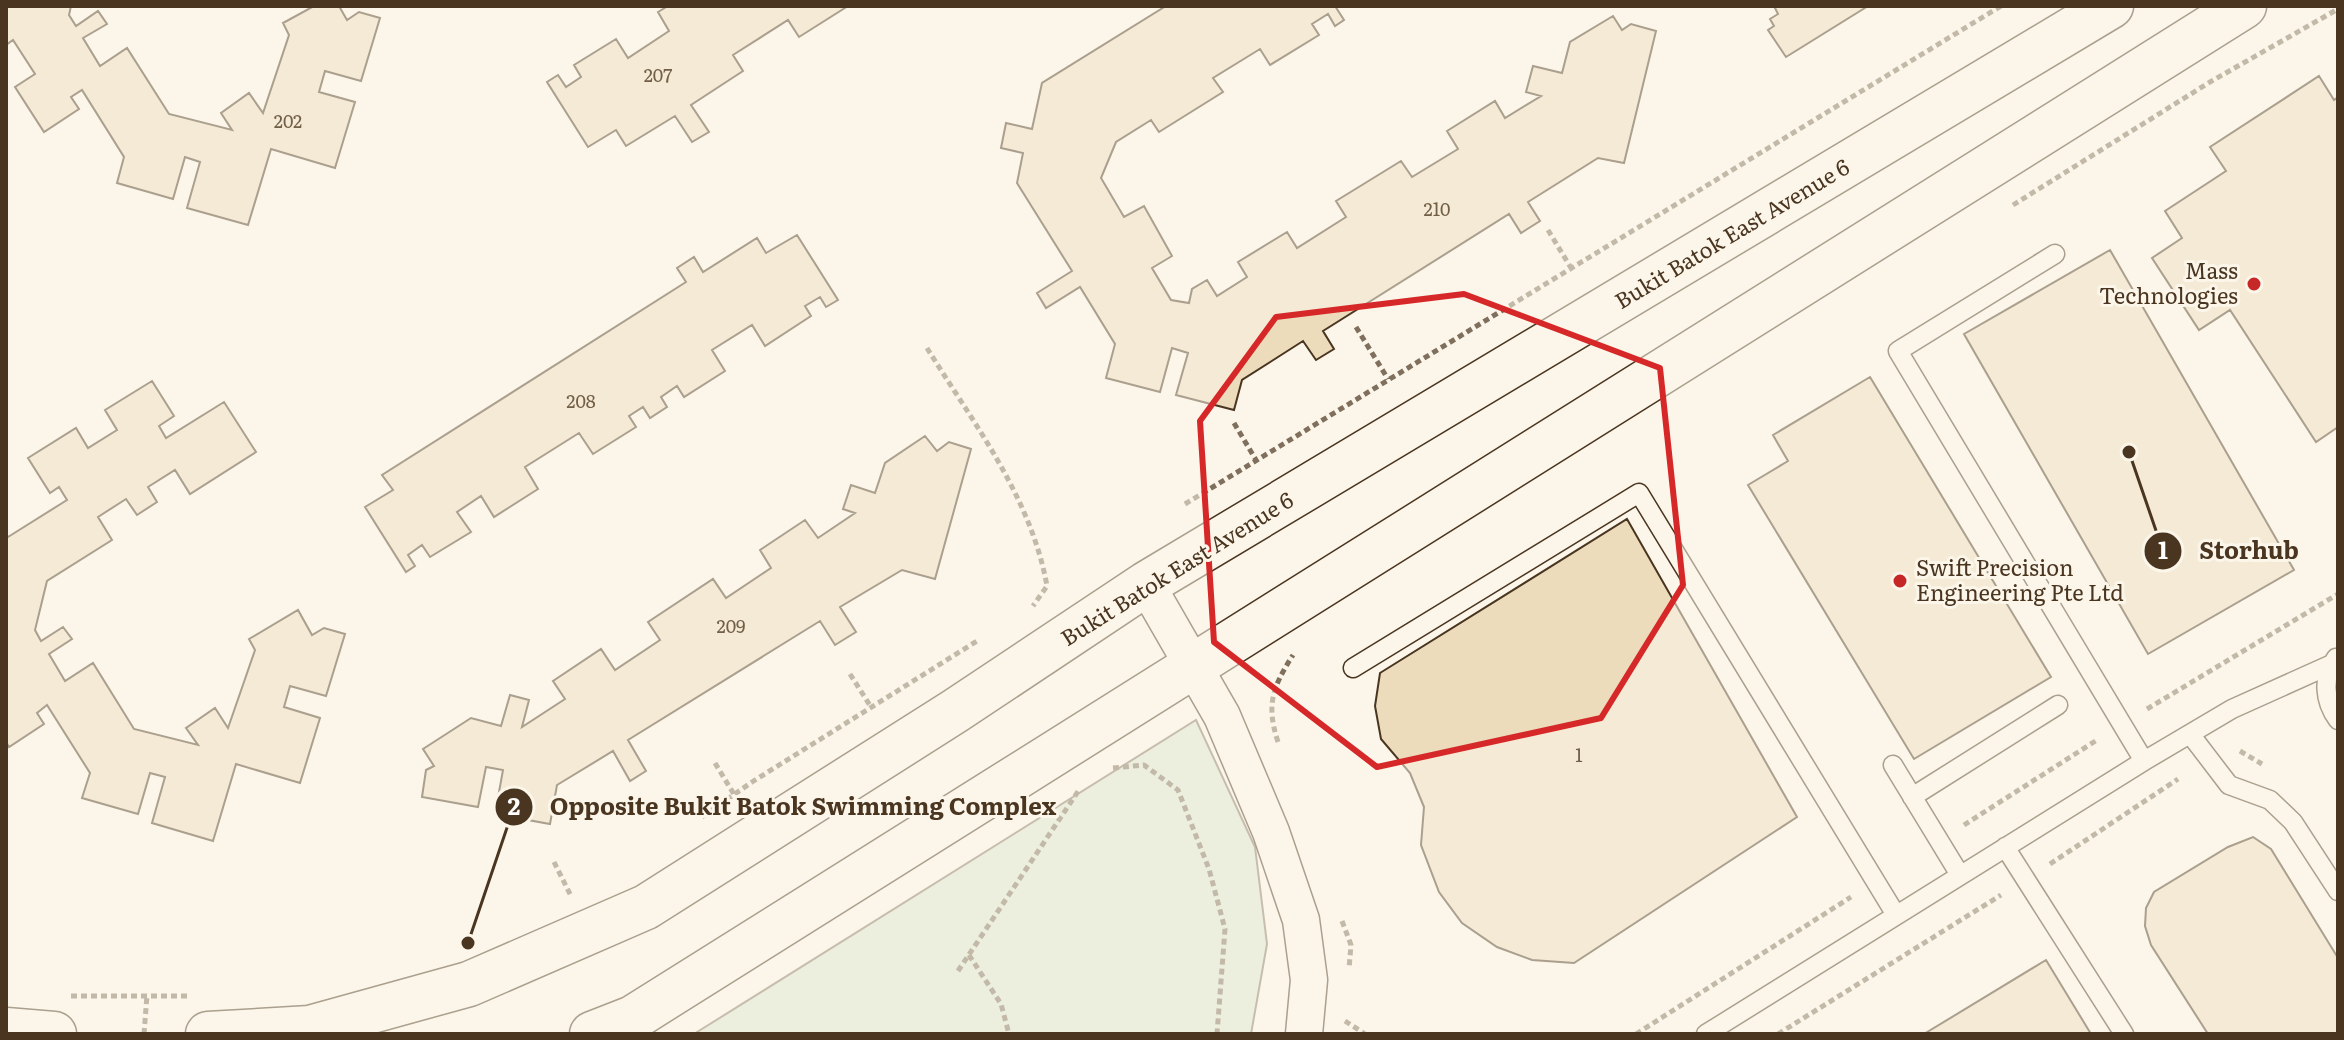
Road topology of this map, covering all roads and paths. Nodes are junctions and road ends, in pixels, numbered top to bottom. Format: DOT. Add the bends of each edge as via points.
graph roads {
  1 [pos="2001,6"];
  2 [pos="2111,6"];
  3 [pos="2244,6"];
  4 [pos="2338,9"];
  5 [pos="1999,214"];
  6 [pos="1548,230"];
  7 [pos="2055,254"];
  8 [pos="1571,268"];
  9 [pos="1356,327"];
  10 [pos="927,348"];
  11 [pos="1388,379"];
  12 [pos="1234,423"];
  13 [pos="1257,460"];
  14 [pos="1185,504"];
  15 [pos="1146,584"];
  16 [pos="1022,612"];
  17 [pos="979,640"];
  18 [pos="1294,653"];
  19 [pos="2335,660"];
  20 [pos="1194,666"];
  21 [pos="1353,668"];
  22 [pos="850,674"];
  23 [pos="867,700"];
  24 [pos="2058,705"];
  25 [pos="2338,720"];
  26 [pos="2190,734"];
  27 [pos="1282,754"];
  28 [pos="2209,759"];
  29 [pos="2144,761"];
  30 [pos="715,763"];
  31 [pos="1893,765"];
  32 [pos="1109,768"];
  33 [pos="2270,770"];
  34 [pos="731,789"];
  35 [pos="1080,789"];
  36 [pos="1912,797"];
  37 [pos="696,821"];
  38 [pos="2005,847"];
  39 [pos="554,862"];
  40 [pos="1960,875"];
  41 [pos="2026,880"];
  42 [pos="1875,882"];
  43 [pos="569,891"];
  44 [pos="584,891"];
  45 [pos="2338,891"];
  46 [pos="558,903"];
  47 [pos="1337,907"];
  48 [pos="1896,915"];
  49 [pos="969,955"];
  50 [pos="958,971"];
  51 [pos="1348,975"];
  52 [pos="147,995"];
  53 [pos="1345,1006"];
  54 [pos="56,1015"];
  55 [pos="200,1015"];
  56 [pos="1344,1021"];
  57 [pos="6,1030"];
  58 [pos="144,1034"];
  59 [pos="592,1034"];
  60 [pos="1009,1034"];
  61 [pos="1217,1034"];
  62 [pos="1304,1034"];
  63 [pos="1343,1034"];
  64 [pos="1365,1034"];
  65 [pos="1636,1034"];
  66 [pos="1706,1034"];
  67 [pos="1778,1034"];
  68 [pos="2124,1034"];
  1 -- 8 [label="path"];
  2 -- 15 [label="main road, Bukit Batok East Avenue 6"];
  3 -- 20 [label="main road"];
  4 -- 5 [label="path"];
  6 -- 8 [label="path"];
  7 -- 29 [label="lane" via="1898,351"];
  8 -- 11 [label="path"];
  9 -- 11 [label="path"];
  10 -- 16 [label="path" via="1021,499 1041,551 1047,586"];
  11 -- 13 [label="path"];
  12 -- 13 [label="path"];
  13 -- 14 [label="path"];
  15 -- 20 [label="street"];
  15 -- 55 [label="main road, Bukit Batok East Avenue 6" via="646,907 469,984 310,1028"];
  17 -- 37 [label="path"];
  18 -- 27 [label="path" via="1278,678 1269,714"];
  19 -- 25 [label="lane" via="2326,681 2327,699"];
  19 -- 26 [label="lane"];
  20 -- 59 [label="main road" via="633,1018"];
  20 -- 62 [label="street" via="1222,716 1271,832 1301,920 1309,980"];
  21 -- 42 [label="lane" via="1639,493"];
  22 -- 23 [label="path"];
  24 -- 36 [label="lane"];
  26 -- 28 [label="lane"];
  26 -- 29 [label="lane"];
  28 -- 33 [label="path" via="2227,750 2243,751"];
  28 -- 41 [label="path"];
  28 -- 45 [label="lane" via="2229,785 2270,800 2293,822"];
  29 -- 38 [label="lane"];
  30 -- 34 [label="path"];
  31 -- 36 [label="lane"];
  32 -- 61 [label="path" via="1144,765 1178,790 1209,869 1225,929"];
  35 -- 49 [label="path"];
  36 -- 40 [label="lane"];
  38 -- 40 [label="lane"];
  38 -- 41 [label="lane"];
  39 -- 43 [label="path"];
  40 -- 48 [label="lane"];
  41 -- 67 [label="path"];
  41 -- 68 [label="lane"];
  42 -- 48 [label="lane"];
  42 -- 65 [label="path"];
  44 -- 46 [label="path"];
  47 -- 51 [label="path" via="1351,945"];
  48 -- 66 [label="lane"];
  49 -- 50 [label="path"];
  49 -- 60 [label="path" via="1001,1004"];
  52 -- 54 [label="path"];
  52 -- 55 [label="path"];
  52 -- 58 [label="path"];
  53 -- 56 [label="path"];
  54 -- 57 [label="main road"];
  56 -- 63 [label="path"];
  56 -- 64 [label="path"];
}
